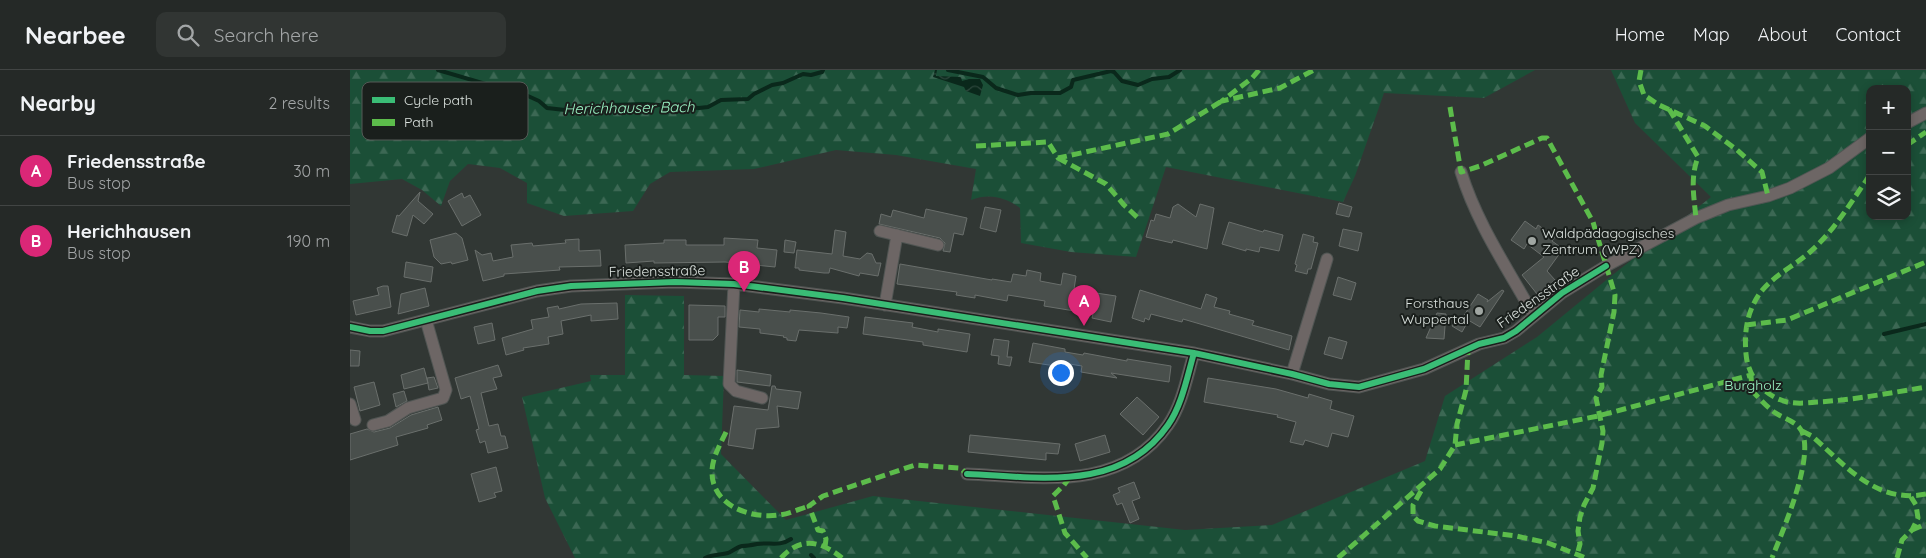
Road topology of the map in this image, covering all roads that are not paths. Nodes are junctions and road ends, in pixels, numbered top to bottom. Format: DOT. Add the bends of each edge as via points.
graph roads {
  1 [pos="1926,113"];
  2 [pos="1911,121"];
  3 [pos="1866,141"];
  4 [pos="1461,172"];
  5 [pos="880,231"];
  6 [pos="897,235"];
  7 [pos="938,244"];
  8 [pos="1327,259"];
  9 [pos="734,284"];
  10 [pos="885,305"];
  11 [pos="1534,316"];
  12 [pos="426,320"];
  13 [pos="350,327"];
  14 [pos="1194,354"];
  15 [pos="1292,374"];
  16 [pos="762,398"];
  17 [pos="350,404"];
  18 [pos="354,420"];
  19 [pos="373,425"];
  20 [pos="967,474"];
  1 -- 2 [label="street"];
  3 -- 11 [label="street, Friedensstraße" via="1829,168 1790,188 1728,205 1696,218 1606,266 1562,293"];
  4 -- 11 [label="street" via="1493,246"];
  5 -- 6 [label="street"];
  6 -- 7 [label="street"];
  6 -- 10 [label="street"];
  8 -- 15 [label="street"];
  9 -- 10 [label="street, Friedensstraße"];
  9 -- 12 [label="street, Friedensstraße" via="675,282 571,286 537,291"];
  9 -- 16 [label="street" via="729,384 736,391"];
  10 -- 14 [label="street, Friedensstraße"];
  11 -- 15 [label="street, Friedensstraße" via="1504,338 1479,344 1424,369 1359,387 1329,384"];
  12 -- 13 [label="street, Friedensstraße" via="383,332"];
  12 -- 19 [label="street" via="446,390 443,398 408,408 388,421"];
  14 -- 15 [label="street, Friedensstraße"];
  14 -- 20 [label="street" via="1179,403 1168,425 1131,460 1111,470 1070,477"];
  17 -- 18 [label="street"];
}
